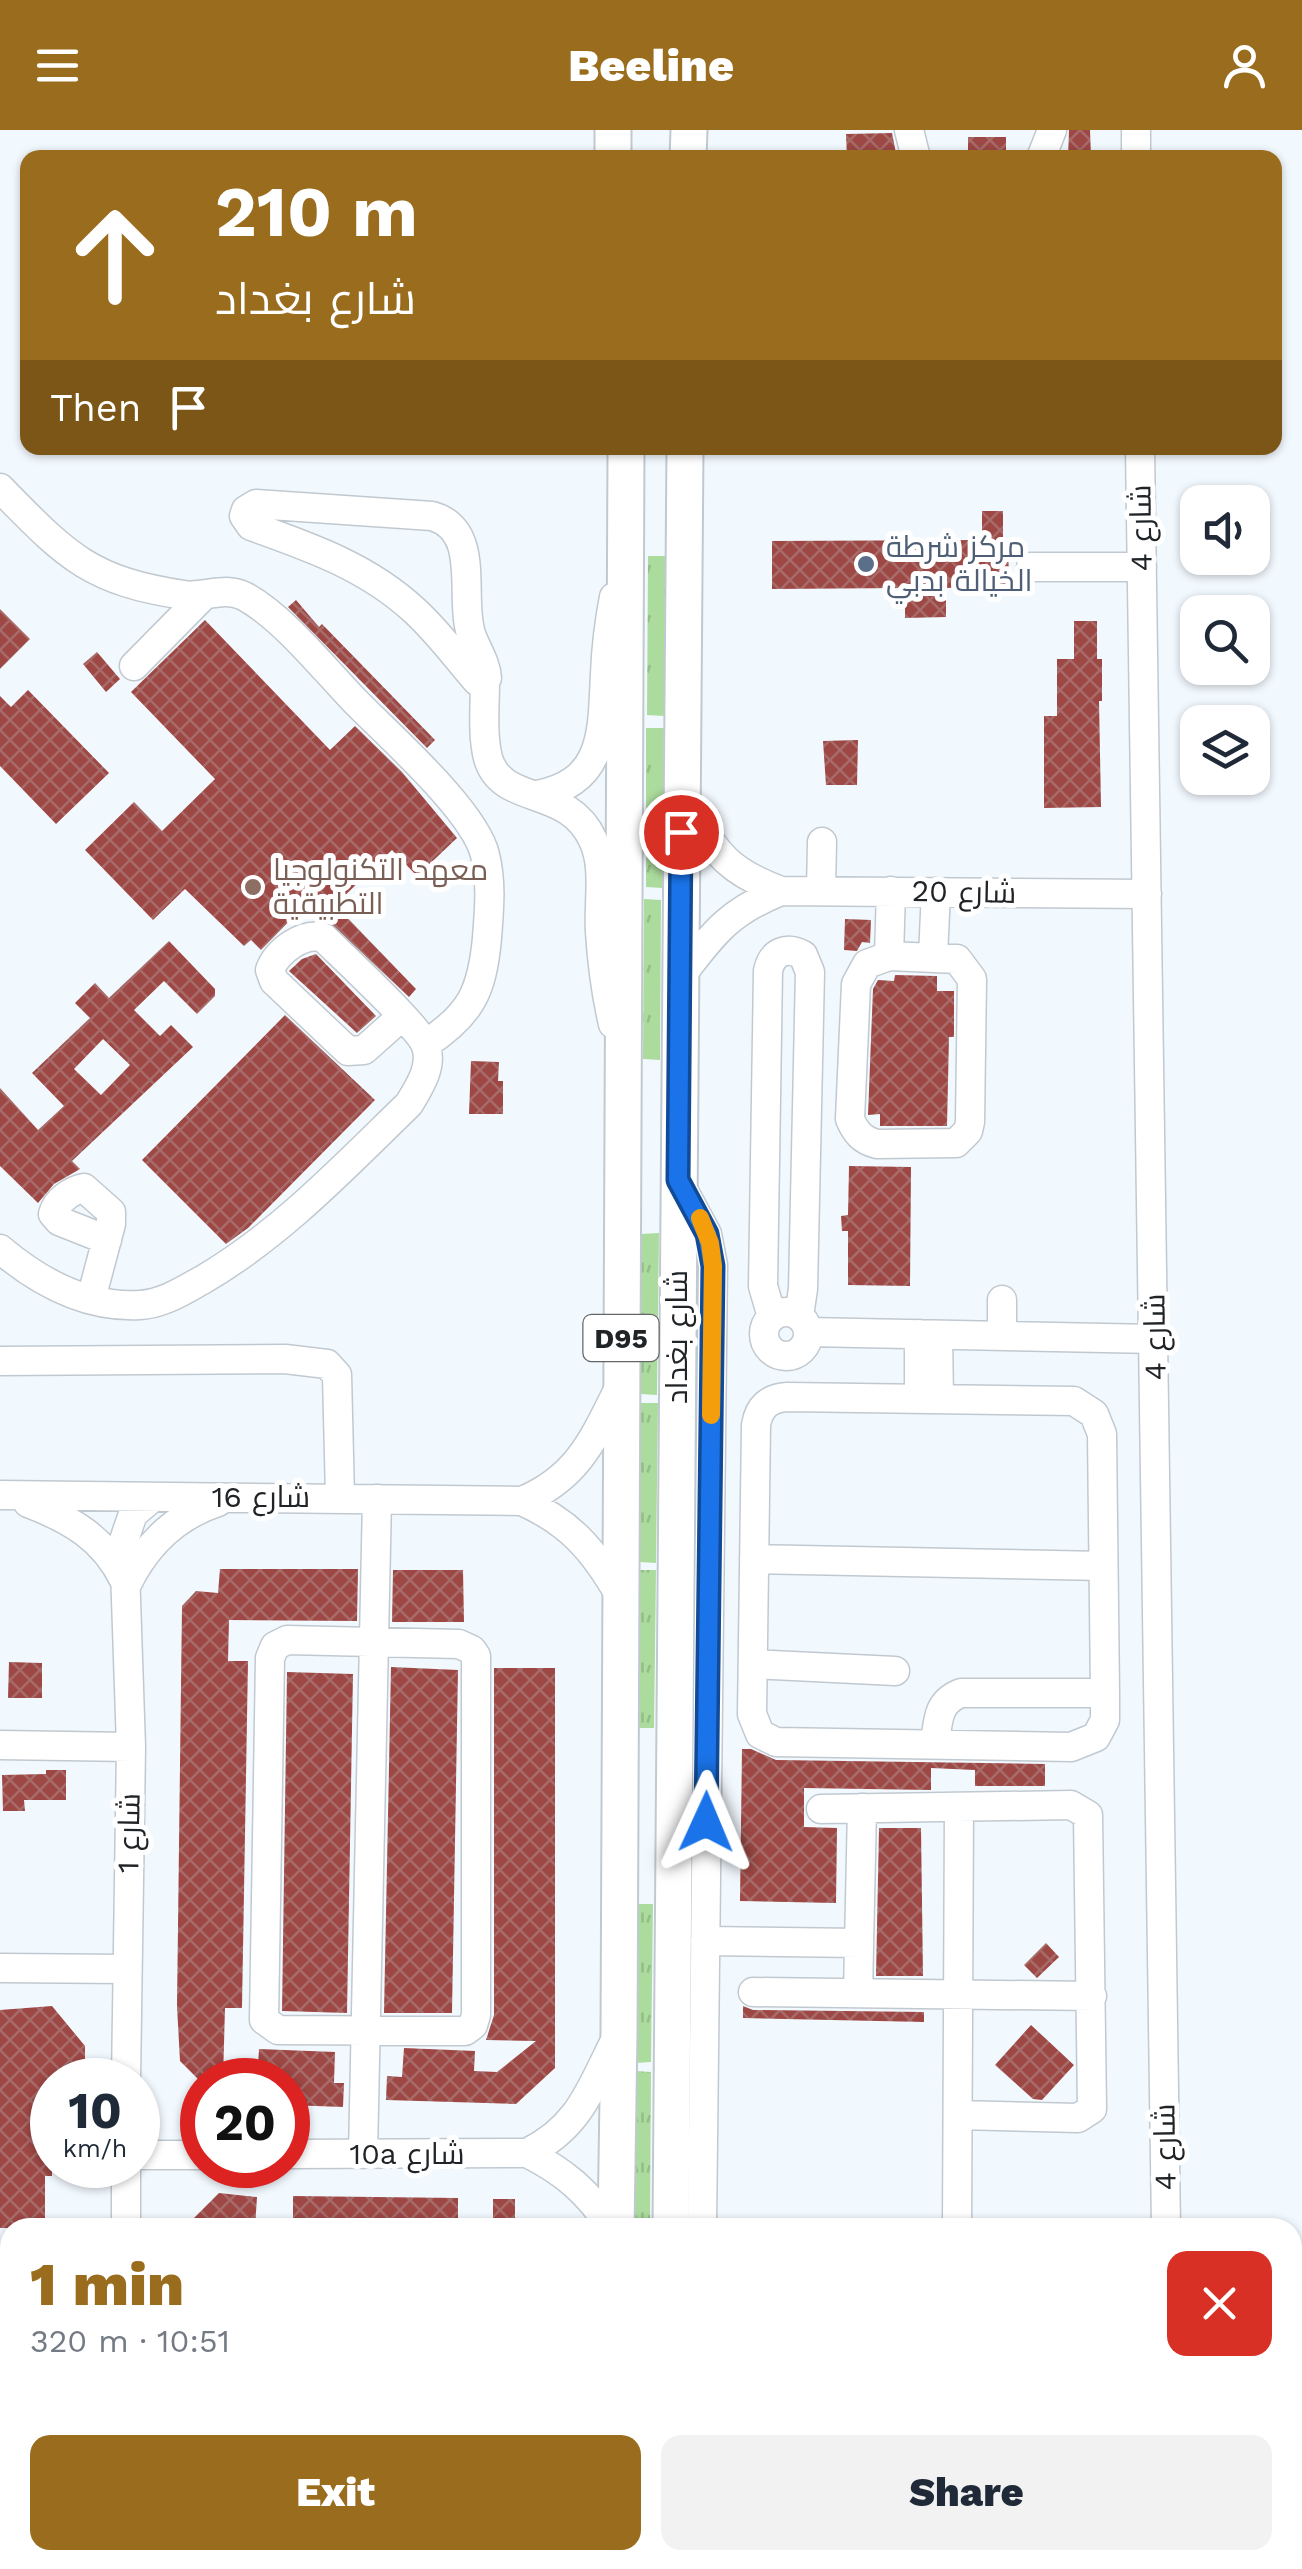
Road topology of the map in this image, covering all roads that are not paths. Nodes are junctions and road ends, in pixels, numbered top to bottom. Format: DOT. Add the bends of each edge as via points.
graph roads {
  1 [pos="626,455"];
  2 [pos="684,455"];
  3 [pos="1140,455"];
  4 [pos="0,488"];
  5 [pos="625,556"];
  6 [pos="1031,567"];
  7 [pos="1142,568"];
  8 [pos="204,595"];
  9 [pos="134,666"];
  10 [pos="484,681"];
  11 [pos="537,794"];
  12 [pos="681,796"];
  13 [pos="822,842"];
  14 [pos="891,890"];
  15 [pos="781,891"];
  16 [pos="821,891"];
  17 [pos="936,892"];
  18 [pos="1147,894"];
  19 [pos="889,956"];
  20 [pos="933,956"];
  21 [pos="680,976"];
  22 [pos="402,1017"];
  23 [pos="426,1044"];
  24 [pos="623,1065"];
  25 [pos="678,1180"];
  26 [pos="107,1240"];
  27 [pos="0,1249"];
  28 [pos="92,1300"];
  29 [pos="1002,1300"];
  30 [pos="793,1322"];
  31 [pos="928,1334"];
  32 [pos="1002,1336"];
  33 [pos="1155,1339"];
  34 [pos="0,1361"];
  35 [pos="621,1385"];
  36 [pos="929,1399"];
  37 [pos="5,1495"];
  38 [pos="153,1497"];
  39 [pos="340,1497"];
  40 [pos="233,1498"];
  41 [pos="377,1499"];
  42 [pos="522,1501"];
  43 [pos="754,1559"];
  44 [pos="1104,1566"];
  45 [pos="126,1586"];
  46 [pos="619,1594"];
  47 [pos="374,1642"];
  48 [pos="753,1664"];
  49 [pos="895,1670"];
  50 [pos="1105,1692"];
  51 [pos="935,1744"];
  52 [pos="0,1745"];
  53 [pos="131,1747"];
  54 [pos="959,1806"];
  55 [pos="862,1808"];
  56 [pos="821,1809"];
  57 [pos="705,1941"];
  58 [pos="859,1943"];
  59 [pos="0,1968"];
  60 [pos="127,1969"];
  61 [pos="754,1992"];
  62 [pos="858,1993"];
  63 [pos="958,1994"];
  64 [pos="1092,1996"];
  65 [pos="365,2031"];
  66 [pos="619,2032"];
  67 [pos="126,2058"];
  68 [pos="958,2115"];
  69 [pos="527,2153"];
  70 [pos="310,2154"];
  71 [pos="362,2154"];
  72 [pos="126,2188"];
  73 [pos="126,2218"];
  74 [pos="605,2218"];
  75 [pos="613,2218"];
  76 [pos="670,2218"];
  77 [pos="702,2218"];
  78 [pos="957,2218"];
  79 [pos="1166,2218"];
  1 -- 5 [label="main road, شارع بغداد / D95"];
  2 -- 12 [label="main road, شارع بغداد / D95"];
  3 -- 7 [label="street, شارع 4"];
  4 -- 8 [label="street" via="55,544 101,575"];
  5 -- 11 [label="street" via="609,622 598,748 574,781"];
  5 -- 24 [label="main road, شارع بغداد / D95"];
  6 -- 7 [label="street"];
  7 -- 18 [label="street, شارع 4"];
  8 -- 9 [label="street"];
  8 -- 23 [label="street" via="231,591 264,610 476,833 489,879 484,973 458,1021"];
  10 -- 10 [label="street" via="394,592 347,563 250,526 246,510 256,504 432,516 452,525 462,543 470,632 487,670"];
  10 -- 11 [label="street" via="491,766 509,787"];
  11 -- 24 [label="street" via="577,818 596,844 602,958"];
  12 -- 15 [label="street, شارع 20" via="725,862"];
  12 -- 21 [label="main road, شارع بغداد / D95"];
  13 -- 16 [label="street"];
  14 -- 16 [label="street, شارع 20"];
  14 -- 17 [label="street, شارع 20"];
  14 -- 19 [label="street"];
  15 -- 16 [label="street, شارع 20"];
  15 -- 21 [label="street, شارع 20" via="728,918"];
  17 -- 18 [label="street, شارع 20"];
  17 -- 20 [label="street"];
  18 -- 33 [label="street, شارع 4"];
  19 -- 20 [label="street"];
  19 -- 20 [label="street" via="867,964 856,984 850,1119 866,1142 947,1145 963,1138 970,1122 974,992 958,960"];
  21 -- 25 [label="main road, شارع بغداد / D95"];
  22 -- 22 [label="street" via="318,936 304,937 272,964 274,981 348,1051 364,1050"];
  22 -- 23 [label="street"];
  23 -- 28 [label="street" via="424,1078 410,1104 273,1233 158,1302"];
  24 -- 35 [label="main road, شارع بغداد / D95"];
  25 -- 57 [label="street" via="707,1234 713,1266"];
  25 -- 76 [label="main road, شارع بغداد / D95"];
  26 -- 28 [label="street"];
  27 -- 28 [label="street" via="34,1276"];
  29 -- 32 [label="street"];
  30 -- 30 [label="street" via="803,1289 810,972 803,955 784,950 768,971 763,1286"];
  30 -- 31 [label="street"];
  31 -- 32 [label="street"];
  31 -- 36 [label="street"];
  32 -- 33 [label="street"];
  33 -- 79 [label="street, شارع 4"];
  34 -- 39 [label="street" via="327,1364 337,1375"];
  35 -- 42 [label="street" via="580,1461 544,1492"];
  35 -- 46 [label="main road, شارع بغداد / D95"];
  36 -- 43 [label="street" via="779,1398 765,1405 756,1425"];
  36 -- 44 [label="street" via="1074,1401 1094,1414 1102,1434"];
  37 -- 38 [label="street, شارع 16"];
  37 -- 45 [label="street" via="88,1532"];
  38 -- 40 [label="street, شارع 16"];
  38 -- 45 [label="street, شارع 1" via="127,1526"];
  39 -- 40 [label="street, شارع 16"];
  39 -- 41 [label="street, شارع 16"];
  40 -- 45 [label="street" via="166,1531"];
  41 -- 42 [label="street, شارع 16"];
  41 -- 47 [label="street"];
  42 -- 46 [label="street, شارع 16" via="573,1532"];
  43 -- 44 [label="street"];
  43 -- 48 [label="street"];
  44 -- 50 [label="street"];
  45 -- 53 [label="street, شارع 1"];
  46 -- 66 [label="main road, شارع بغداد / D95"];
  47 -- 65 [label="street"];
  47 -- 65 [label="street" via="287,1640 271,1652 269,1678 264,2020 278,2030"];
  47 -- 65 [label="street" via="459,1644 476,1656 476,2015 465,2031"];
  48 -- 49 [label="street"];
  48 -- 51 [label="street" via="752,1722 767,1740"];
  50 -- 51 [label="street" via="961,1692 939,1712"];
  50 -- 51 [label="street" via="1102,1729 1080,1746"];
  52 -- 53 [label="street"];
  53 -- 60 [label="street, شارع 1"];
  54 -- 55 [label="street"];
  54 -- 63 [label="street"];
  54 -- 64 [label="street" via="1071,1806 1088,1815"];
  55 -- 56 [label="street"];
  55 -- 58 [label="street"];
  57 -- 58 [label="street"];
  57 -- 77 [label="street"];
  58 -- 62 [label="street"];
  59 -- 60 [label="street"];
  60 -- 67 [label="street, شارع 1"];
  61 -- 62 [label="street"];
  62 -- 63 [label="street"];
  63 -- 64 [label="street"];
  63 -- 68 [label="street"];
  64 -- 68 [label="street" via="1089,2114"];
  65 -- 71 [label="street"];
  66 -- 69 [label="street" via="586,2103 560,2134"];
  66 -- 75 [label="main road, شارع بغداد / D95"];
  68 -- 78 [label="street"];
  69 -- 71 [label="street, 10a شارع"];
  69 -- 74 [label="street" via="569,2178"];
  70 -- 71 [label="street, 10a شارع"];
  72 -- 73 [label="street"];
}
